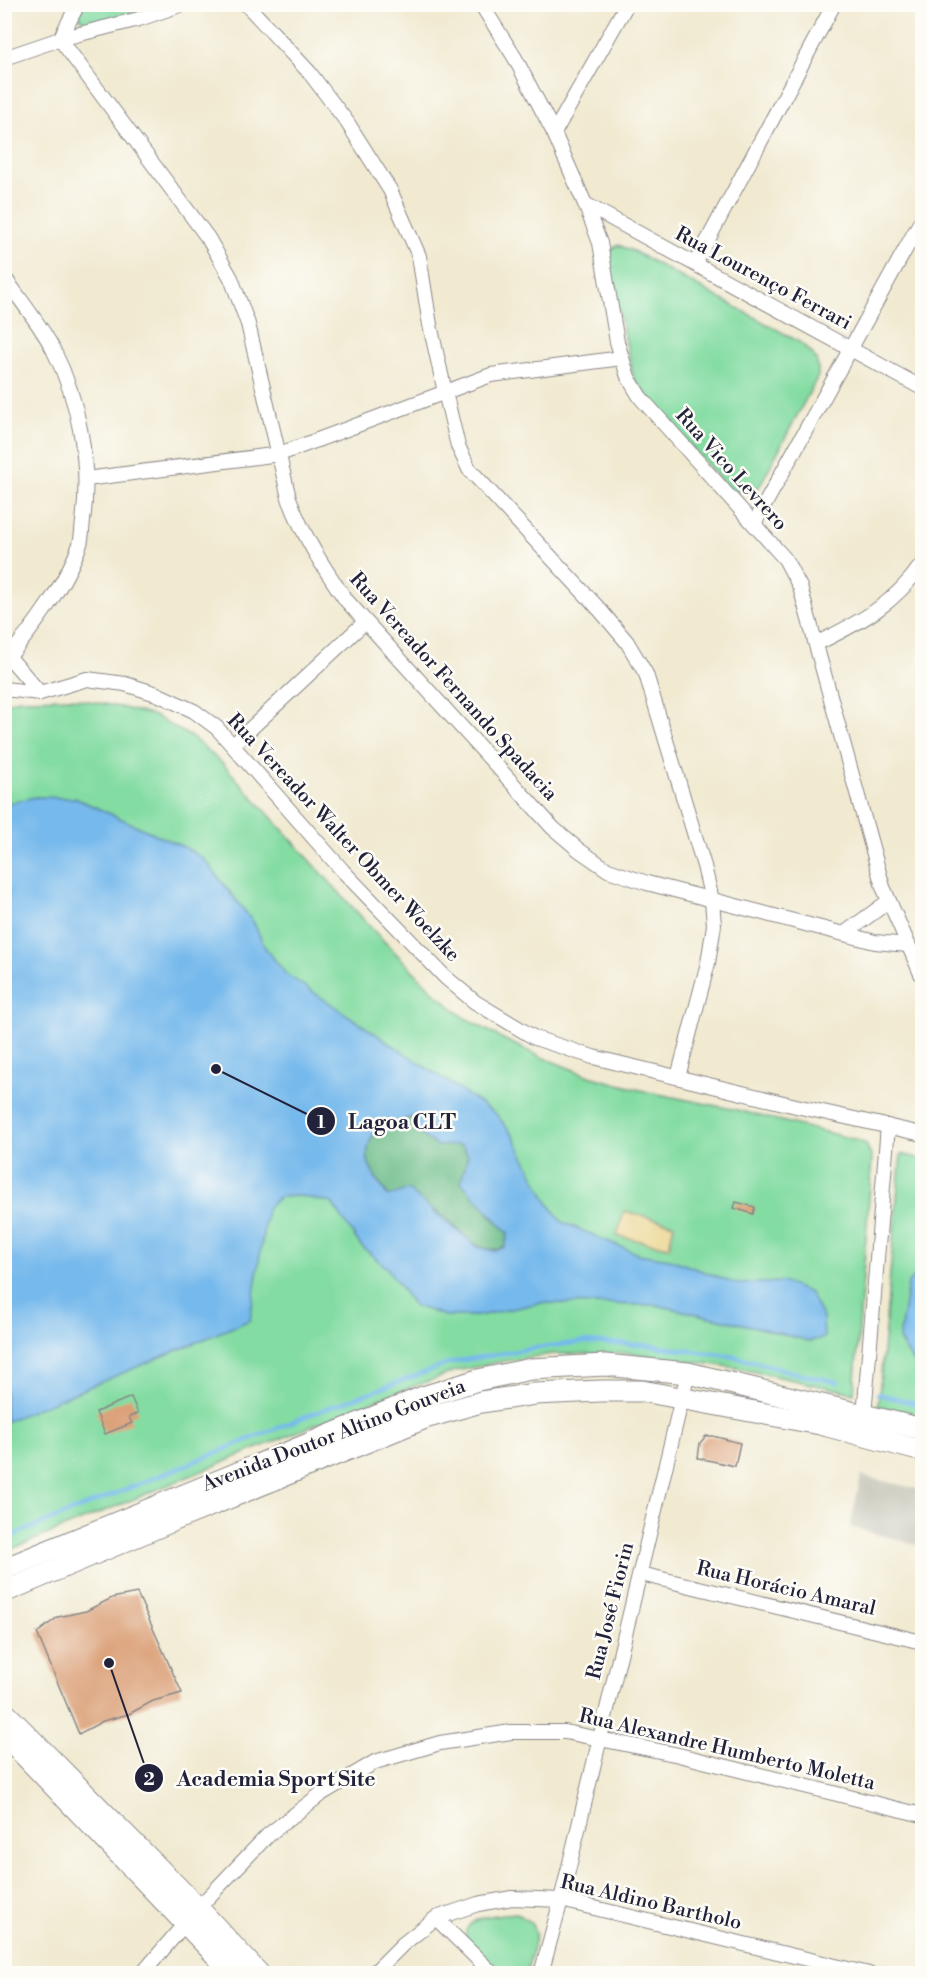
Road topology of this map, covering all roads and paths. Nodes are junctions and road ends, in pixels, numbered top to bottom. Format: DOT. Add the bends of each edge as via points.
graph roads {
  1 [pos="78,4"];
  2 [pos="183,4"];
  3 [pos="246,4"];
  4 [pos="480,4"];
  5 [pos="627,4"];
  6 [pos="834,4"];
  7 [pos="60,39"];
  8 [pos="4,58"];
  9 [pos="554,133"];
  10 [pos="585,204"];
  11 [pos="922,219"];
  12 [pos="694,264"];
  13 [pos="5,281"];
  14 [pos="851,348"];
  15 [pos="622,358"];
  16 [pos="922,388"];
  17 [pos="445,392"];
  18 [pos="280,454"];
  19 [pos="86,479"];
  20 [pos="754,524"];
  21 [pos="922,564"];
  22 [pos="365,622"];
  23 [pos="816,644"];
  24 [pos="7,659"];
  25 [pos="4,689"];
  26 [pos="40,693"];
  27 [pos="234,745"];
  28 [pos="712,900"];
  29 [pos="889,901"];
  30 [pos="845,933"];
  31 [pos="908,945"];
  32 [pos="922,976"];
  33 [pos="678,1077"];
  34 [pos="888,1126"];
  35 [pos="922,1134"];
  36 [pos="688,1374"];
  37 [pos="682,1397"];
  38 [pos="864,1415"];
  39 [pos="820,1424"];
  40 [pos="922,1429"];
  41 [pos="922,1451"];
  42 [pos="126,1530"];
  43 [pos="4,1569"];
  44 [pos="641,1574"];
  45 [pos="4,1592"];
  46 [pos="922,1642"];
  47 [pos="4,1712"];
  48 [pos="4,1734"];
  49 [pos="600,1738"];
  50 [pos="922,1815"];
  51 [pos="561,1900"];
  52 [pos="192,1915"];
  53 [pos="436,1918"];
  54 [pos="142,1974"];
  55 [pos="234,1974"];
  56 [pos="259,1974"];
  57 [pos="373,1974"];
  58 [pos="492,1974"];
  59 [pos="541,1974"];
  60 [pos="869,1974"];
  1 -- 7 [label="street"];
  2 -- 7 [label="street"];
  3 -- 17 [label="street" via="309,72 347,122 390,190 419,256"];
  4 -- 9 [label="street, Rua Vico Levrero" via="515,58"];
  5 -- 9 [label="street"];
  6 -- 12 [label="street"];
  7 -- 8 [label="street"];
  7 -- 18 [label="street, Rua Vereador Fernando Spadacia" via="208,238 231,278 248,324"];
  9 -- 10 [label="street, Rua Vico Levrero"];
  10 -- 12 [label="street, Rua Lourenço Ferrari"];
  10 -- 15 [label="street, Rua Vico Levrero" via="600,243"];
  11 -- 14 [label="street"];
  12 -- 14 [label="street, Rua Lourenço Ferrari"];
  13 -- 19 [label="street" via="52,347 64,374 75,410"];
  14 -- 16 [label="street, Rua Lourenço Ferrari"];
  14 -- 20 [label="street"];
  15 -- 17 [label="street" via="491,375"];
  15 -- 20 [label="street, Rua Vico Levrero" via="640,397"];
  17 -- 18 [label="street"];
  17 -- 28 [label="street" via="458,446 469,469 600,610 627,642 646,674"];
  18 -- 19 [label="street"];
  18 -- 22 [label="street, Rua Vereador Fernando Spadacia" via="299,525 318,560"];
  19 -- 24 [label="street" via="81,542 63,581"];
  20 -- 23 [label="street, Rua Vico Levrero" via="794,572"];
  21 -- 23 [label="street" via="908,585 884,605 858,624"];
  22 -- 27 [label="street"];
  22 -- 28 [label="street, Rua Vereador Fernando Spadacia" via="553,828 579,850 608,870"];
  23 -- 29 [label="street, Rua Vico Levrero"];
  24 -- 26 [label="street"];
  25 -- 26 [label="street, Rua Vereador Walter Obmer Woelzke"];
  26 -- 27 [label="street, Rua Vereador Walter Obmer Woelzke" via="87,679 124,684 194,711"];
  27 -- 33 [label="street, Rua Vereador Walter Obmer Woelzke" via="343,871 445,977 475,1002 535,1038 593,1057"];
  28 -- 30 [label="street, Rua Vereador Fernando Spadacia"];
  28 -- 33 [label="street" via="714,925 708,963"];
  29 -- 30 [label="street"];
  29 -- 31 [label="street, Rua Vico Levrero"];
  30 -- 31 [label="street, Rua Vereador Fernando Spadacia" via="875,942"];
  31 -- 32 [label="street, Rua Vico Levrero"];
  33 -- 34 [label="street, Rua Vereador Walter Obmer Woelzke"];
  34 -- 35 [label="street, Rua Vereador Walter Obmer Woelzke"];
  34 -- 38 [label="street"];
  36 -- 37 [label="street, Rua José Fiorin"];
  36 -- 38 [label="main road, Avenida Doutor Altino Gouveia"];
  36 -- 42 [label="main road, Avenida Doutor Altino Gouveia" via="605,1365 531,1369 478,1380 423,1397"];
  37 -- 39 [label="main road, Avenida Doutor Altino Gouveia"];
  37 -- 42 [label="main road, Avenida Doutor Altino Gouveia" via="642,1391 601,1391 535,1394 481,1402 425,1418"];
  37 -- 44 [label="street, Rua José Fiorin"];
  38 -- 39 [label="street" via="852,1426"];
  38 -- 40 [label="main road, Avenida Doutor Altino Gouveia"];
  39 -- 41 [label="main road, Avenida Doutor Altino Gouveia"];
  42 -- 43 [label="main road, Avenida Doutor Altino Gouveia"];
  42 -- 45 [label="main road, Avenida Doutor Altino Gouveia"];
  44 -- 46 [label="street, Rua Horácio Amaral"];
  44 -- 49 [label="street, Rua José Fiorin"];
  47 -- 52 [label="main road"];
  48 -- 52 [label="main road"];
  49 -- 50 [label="street, Rua Alexandre Humberto Moletta"];
  49 -- 51 [label="street, Rua José Fiorin"];
  49 -- 52 [label="street, Rua Alexandre Humberto Moletta" via="565,1732 511,1732 440,1743 375,1762 321,1794 268,1835"];
  51 -- 53 [label="street, Rua Aldino Bartholo" via="512,1898"];
  51 -- 59 [label="street, Rua José Fiorin"];
  51 -- 60 [label="street, Rua Aldino Bartholo"];
  52 -- 54 [label="street, Rua Alexandre Humberto Moletta"];
  52 -- 55 [label="main road"];
  52 -- 56 [label="main road"];
  53 -- 57 [label="street, Rua Aldino Bartholo"];
  53 -- 58 [label="street"];
}
